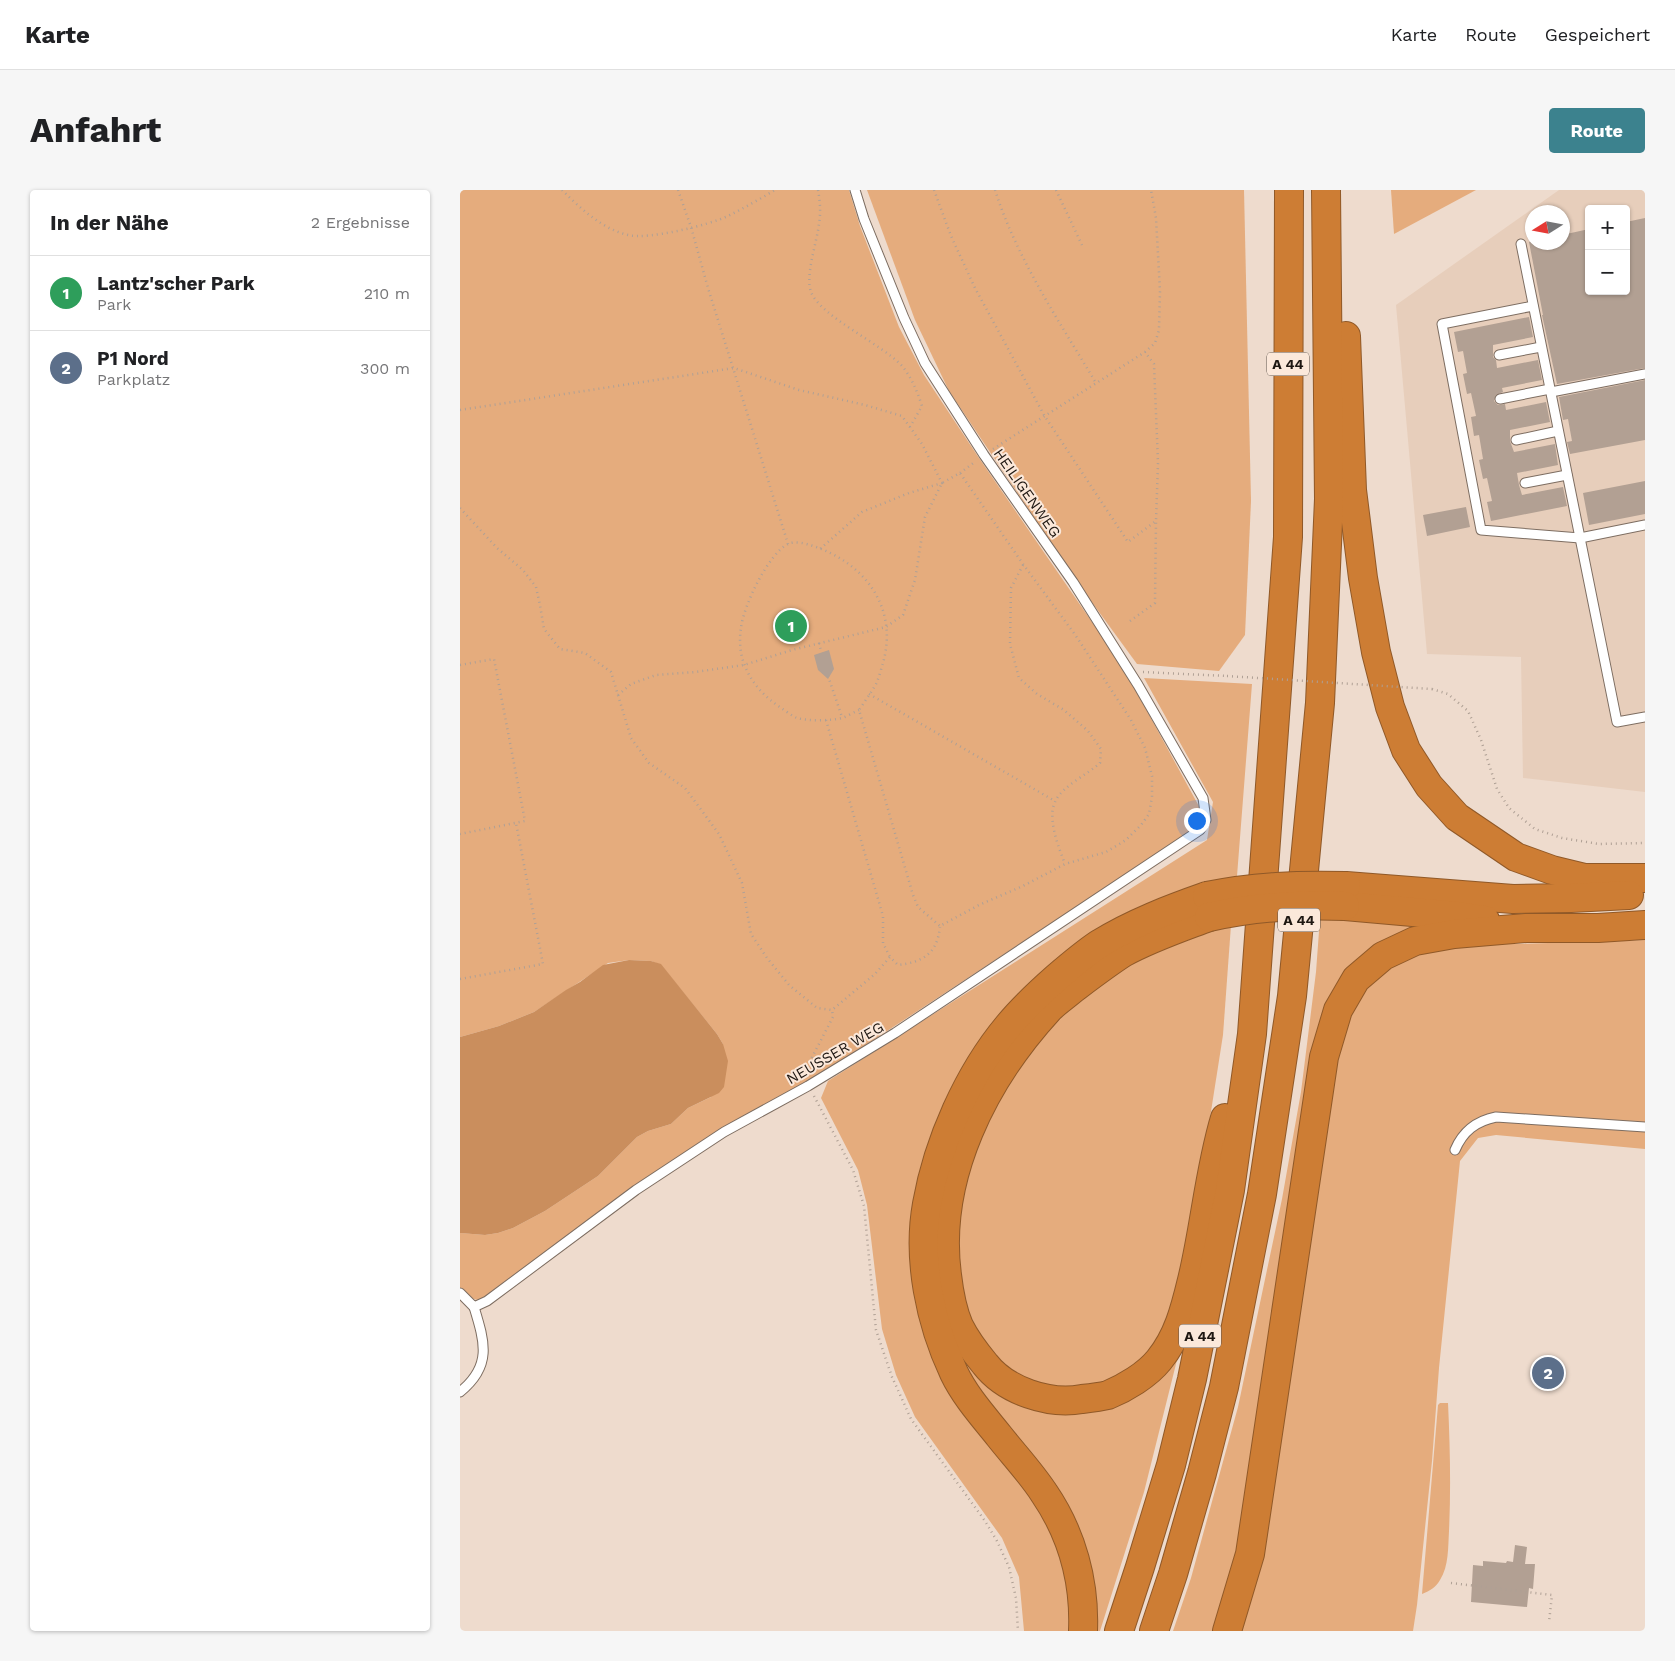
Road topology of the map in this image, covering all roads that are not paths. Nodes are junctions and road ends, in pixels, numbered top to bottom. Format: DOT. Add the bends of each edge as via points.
graph roads {
  1 [pos="855,190"];
  2 [pos="1289,190"];
  3 [pos="1326,192"];
  4 [pos="1520,244"];
  5 [pos="1533,306"];
  6 [pos="1541,347"];
  7 [pos="1499,355"];
  8 [pos="1645,374"];
  9 [pos="1550,391"];
  10 [pos="1500,400"];
  11 [pos="1558,431"];
  12 [pos="1516,440"];
  13 [pos="1567,475"];
  14 [pos="1526,483"];
  15 [pos="1645,525"];
  16 [pos="1580,538"];
  17 [pos="1645,717"];
  18 [pos="1203,798"];
  19 [pos="1645,878"];
  20 [pos="1645,893"];
  21 [pos="1345,896"];
  22 [pos="1208,907"];
  23 [pos="1645,925"];
  24 [pos="1526,928"];
  25 [pos="1252,1034"];
  26 [pos="1645,1126"];
  27 [pos="1455,1150"];
  28 [pos="460,1293"];
  29 [pos="474,1307"];
  30 [pos="460,1392"];
  31 [pos="1083,1631"];
  32 [pos="1119,1631"];
  33 [pos="1154,1631"];
  34 [pos="1227,1631"];
  1 -- 18 [label="lane, HEILIGENWEG" via="925,364 984,455 1076,579"];
  2 -- 25 [label="highway, A 44" via="1288,537"];
  3 -- 19 [label="highway" via="1342,269 1352,490 1362,578 1390,707 1406,750 1429,786 1457,817 1516,857 1584,878"];
  3 -- 33 [label="highway, A 44" via="1329,508 1320,704 1292,996 1262,1194 1224,1386 1202,1473"];
  4 -- 5 [label="lane"];
  5 -- 6 [label="lane"];
  5 -- 16 [label="lane" via="1442,324 1481,530"];
  6 -- 7 [label="lane"];
  6 -- 9 [label="lane"];
  8 -- 9 [label="lane"];
  9 -- 10 [label="lane"];
  9 -- 11 [label="lane"];
  11 -- 12 [label="lane"];
  11 -- 13 [label="lane"];
  13 -- 14 [label="lane"];
  13 -- 16 [label="lane"];
  15 -- 16 [label="lane"];
  16 -- 17 [label="lane" via="1617,722"];
  18 -- 29 [label="lane, NEUSSER WEG" via="1206,820 1200,830 895,1033 724,1132 636,1190 487,1301"];
  20 -- 21 [label="highway" via="1513,899"];
  21 -- 22 [label="highway, bridge" via="1283,885 1236,890"];
  21 -- 24 [label="highway"];
  22 -- 25 [label="highway" via="1123,954 1051,1007 995,1079 974,1120 950,1190 945,1260 958,1324 990,1371 1036,1397 1074,1401 1107,1395 1136,1380 1158,1362 1176,1334 1185,1310 1218,1142"];
  22 -- 31 [label="highway" via="1166,910 1099,944 1037,995 1007,1027 980,1065 953,1117 927,1205 926,1283 942,1345 955,1376 972,1402 1044,1493 1063,1526 1080,1578"];
  23 -- 24 [label="highway"];
  24 -- 34 [label="highway" via="1415,941 1383,956 1356,979 1338,1010 1324,1057 1250,1554"];
  25 -- 32 [label="highway, A 44" via="1230,1190 1192,1379 1170,1465"];
  26 -- 27 [label="lane" via="1496,1117 1473,1125"];
  28 -- 29 [label="lane"];
  29 -- 30 [label="lane" via="484,1342 483,1362 476,1377"];
}
